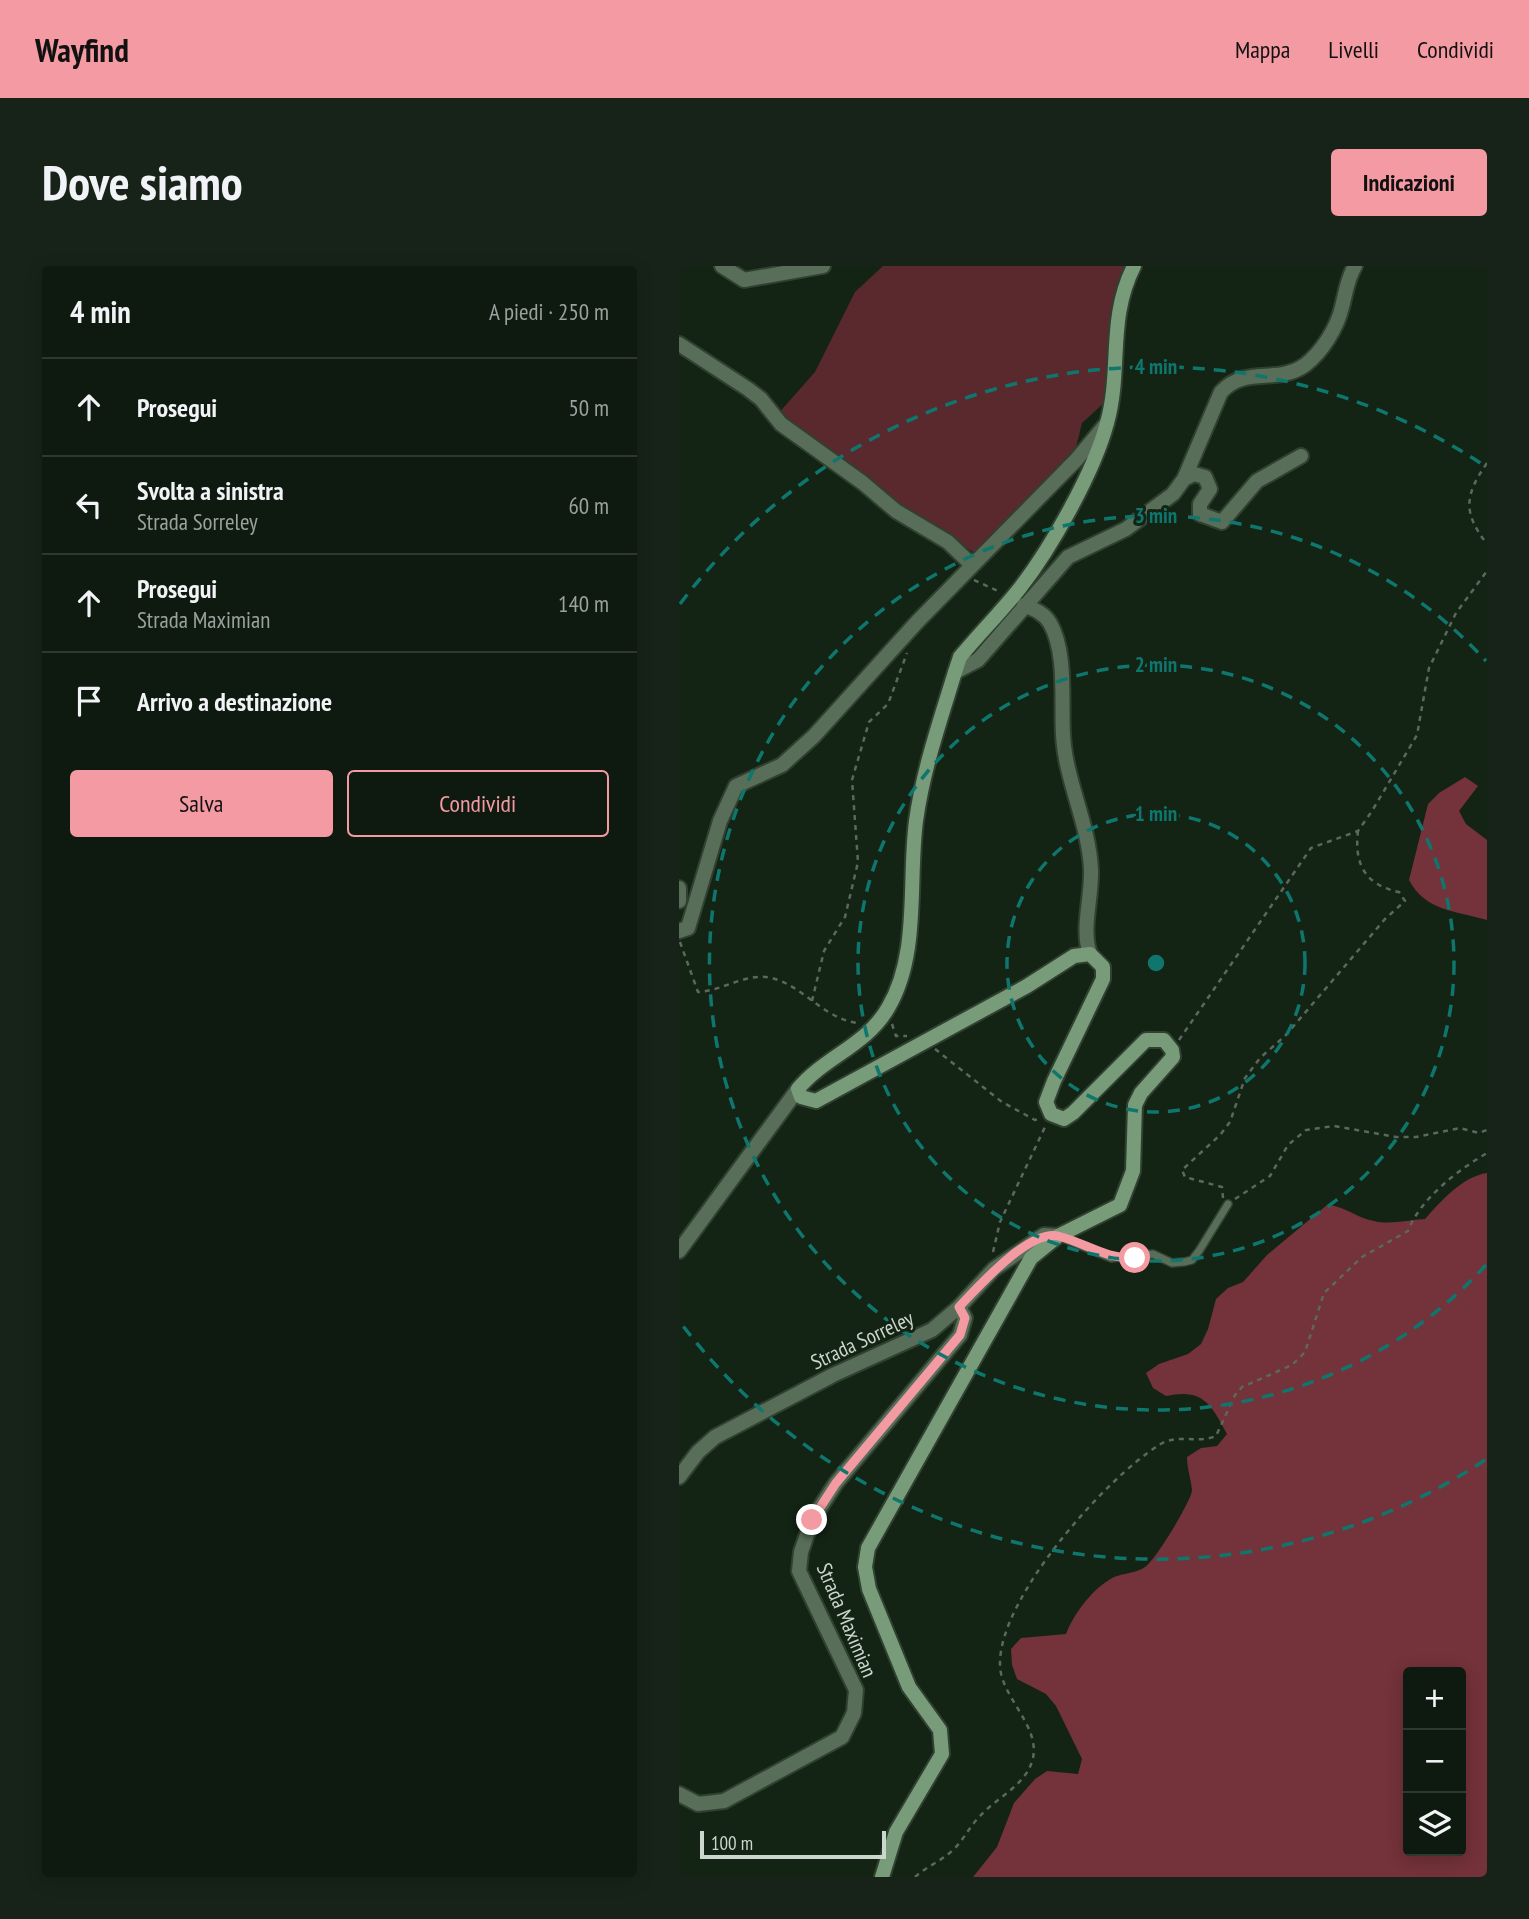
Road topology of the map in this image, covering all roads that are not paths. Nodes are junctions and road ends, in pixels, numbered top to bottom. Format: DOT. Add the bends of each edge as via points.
graph roads {
  1 [pos="722,266"];
  2 [pos="823,266"];
  3 [pos="1134,266"];
  4 [pos="1355,266"];
  5 [pos="679,344"];
  6 [pos="1108,422"];
  7 [pos="1301,456"];
  8 [pos="1184,479"];
  9 [pos="969,569"];
  10 [pos="1024,605"];
  11 [pos="955,672"];
  12 [pos="679,888"];
  13 [pos="679,901"];
  14 [pos="679,931"];
  15 [pos="1090,954"];
  16 [pos="798,1089"];
  17 [pos="1228,1204"];
  18 [pos="1058,1236"];
  19 [pos="679,1251"];
  20 [pos="959,1307"];
  21 [pos="679,1477"];
  22 [pos="679,1794"];
  23 [pos="882,1877"];
  1 -- 2 [label="street" via="744,280"];
  3 -- 6 [label="street" via="1118,310"];
  4 -- 8 [label="street" via="1336,326 1316,355 1295,370 1232,381 1221,392"];
  5 -- 9 [label="street" via="761,399 781,424 896,511 948,542"];
  6 -- 9 [label="street"];
  6 -- 11 [label="street" via="1089,471 1034,569 960,657"];
  7 -- 8 [label="street" via="1258,481 1222,523 1200,514 1200,504 1210,489 1205,477 1194,474"];
  8 -- 10 [label="street" via="1173,494 1135,523 1068,557"];
  9 -- 14 [label="street" via="814,736 782,765 736,786 720,821 688,928"];
  10 -- 11 [label="street" via="978,660"];
  10 -- 15 [label="street" via="1051,624 1059,658 1063,737 1085,823 1091,868 1084,939"];
  11 -- 16 [label="street" via="922,783 904,977 887,1011 855,1045"];
  12 -- 13 [label="street"];
  15 -- 16 [label="street" via="1074,956 816,1101 801,1097"];
  15 -- 18 [label="street" via="1103,967 1103,979 1054,1081 1047,1102 1051,1114 1064,1119 1073,1113 1146,1040 1164,1040 1173,1057 1135,1105 1133,1171 1125,1198 1114,1210"];
  16 -- 19 [label="street"];
  17 -- 18 [label="lane" via="1199,1251 1184,1262 1153,1254 1111,1258"];
  18 -- 20 [label="street, Strada Sorreley" via="1044,1235 994,1269"];
  18 -- 23 [label="street" via="1031,1258 1021,1273 869,1548 865,1567 869,1589 909,1687 940,1730 942,1754 896,1832"];
  20 -- 21 [label="street, Strada Sorreley" via="932,1330 715,1437"];
  20 -- 22 [label="street, Strada Maximian" via="965,1318 960,1335 836,1483 812,1520 801,1552 799,1571 856,1690 854,1713 842,1737 724,1801 698,1804"];
}
